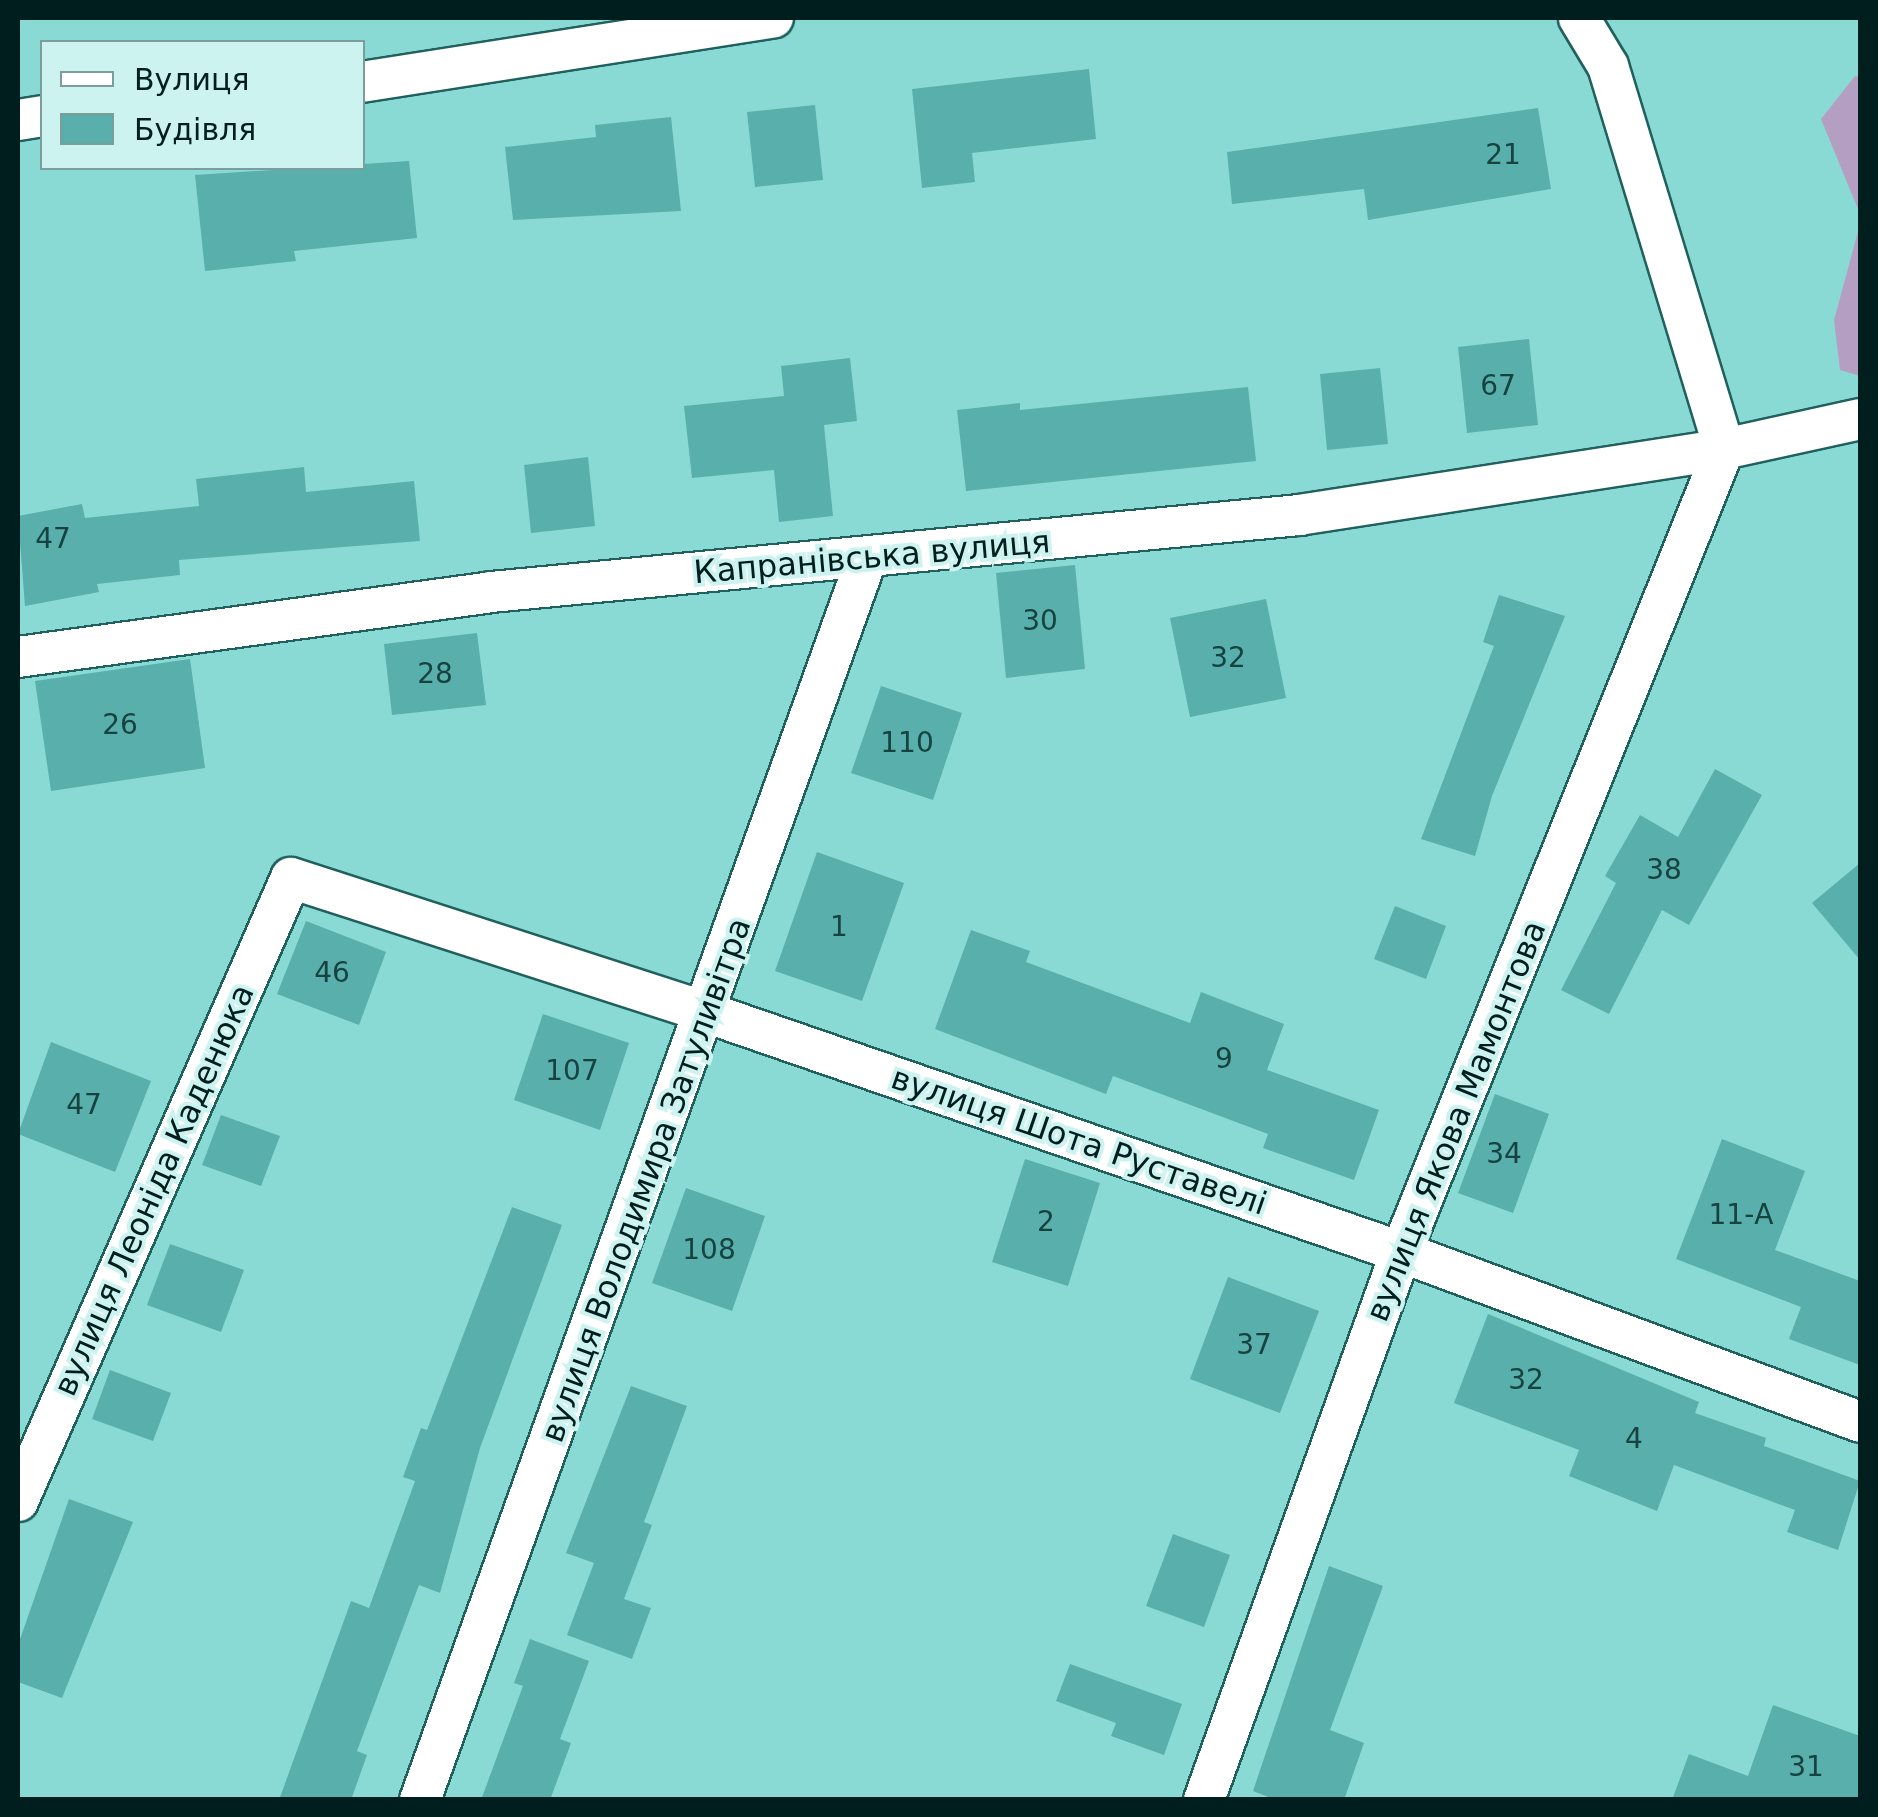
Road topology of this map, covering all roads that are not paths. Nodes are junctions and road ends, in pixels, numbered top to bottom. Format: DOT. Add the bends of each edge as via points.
graph roads {
  1 [pos="773,18"];
  2 [pos="1579,18"];
  3 [pos="365,82"];
  4 [pos="1860,420"];
  5 [pos="1724,448"];
  6 [pos="867,558"];
  7 [pos="18,656"];
  8 [pos="291,878"];
  9 [pos="708,1013"];
  10 [pos="1401,1252"];
  11 [pos="1860,1422"];
  12 [pos="18,1501"];
  13 [pos="420,1800"];
  14 [pos="1204,1800"];
  1 -- 3 [label="street"];
  2 -- 5 [label="street" via="1608,66"];
  4 -- 5 [label="street, Капранівська вулиця"];
  5 -- 6 [label="street, Капранівська вулиця" via="1300,515"];
  5 -- 10 [label="street, вулиця Якова Мамонтова"];
  6 -- 7 [label="street, Капранівська вулиця" via="491,592"];
  6 -- 9 [label="street, вулиця Володимира Затуливітра"];
  8 -- 9 [label="street, вулиця Шота Руставелі"];
  8 -- 12 [label="street, вулиця Леоніда Каденюка"];
  9 -- 10 [label="street, вулиця Шота Руставелі"];
  9 -- 13 [label="street, вулиця Володимира Затуливітра"];
  10 -- 11 [label="street, вулиця Шота Руставелі"];
  10 -- 14 [label="street, вулиця Якова Мамонтова"];
}
